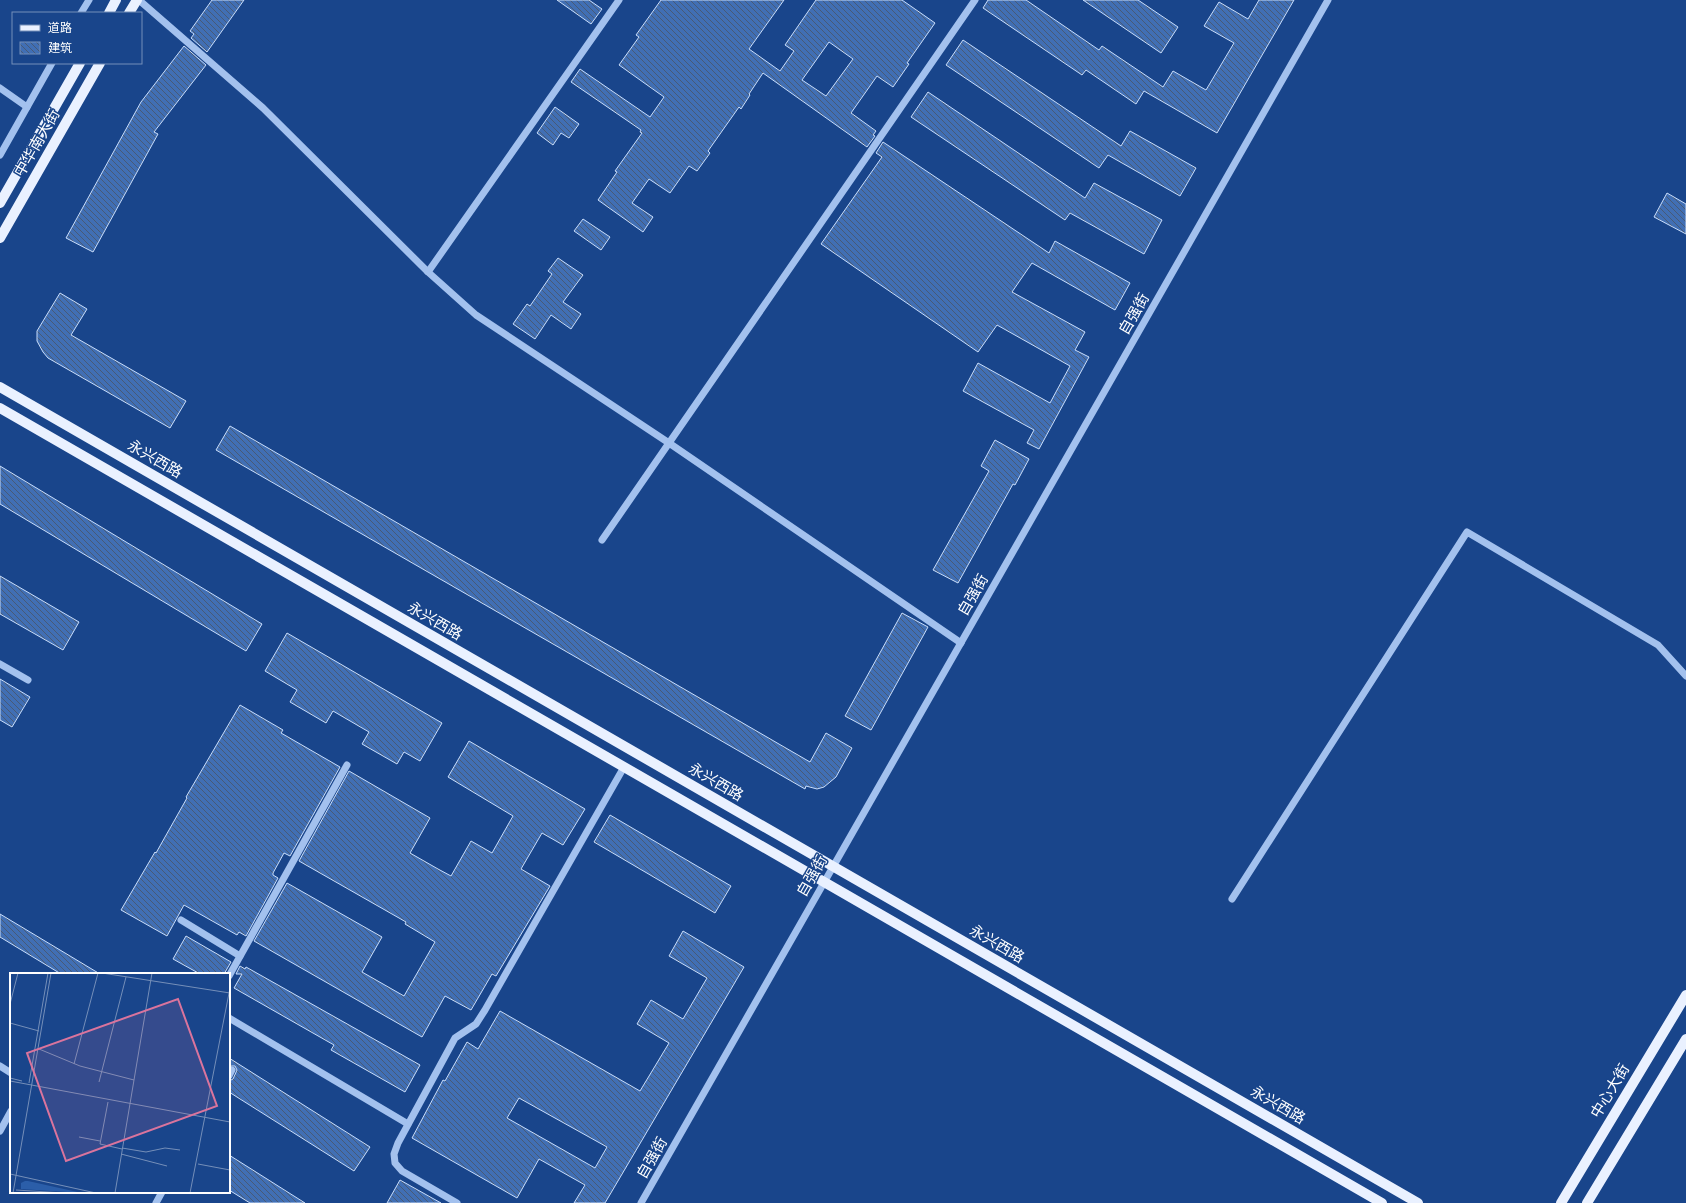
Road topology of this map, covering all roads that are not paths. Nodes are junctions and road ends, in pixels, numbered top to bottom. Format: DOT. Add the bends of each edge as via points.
graph roads {
  1 [pos="88,0"];
  2 [pos="116,0"];
  3 [pos="138,0"];
  4 [pos="619,0"];
  5 [pos="975,0"];
  6 [pos="1328,0"];
  7 [pos="82,12"];
  8 [pos="110,12"];
  9 [pos="130,12"];
  10 [pos="51,64"];
  11 [pos="79,64"];
  12 [pos="99,64"];
  13 [pos="0,88"];
  14 [pos="27,107"];
  15 [pos="0,155"];
  16 [pos="0,203"];
  17 [pos="0,238"];
  18 [pos="428,272"];
  19 [pos="0,388"];
  20 [pos="0,408"];
  21 [pos="669,444"];
  22 [pos="602,540"];
  23 [pos="961,642"];
  24 [pos="0,664"];
  25 [pos="1686,676"];
  26 [pos="28,680"];
  27 [pos="347,765"];
  28 [pos="624,767"];
  29 [pos="833,867"];
  30 [pos="824,882"];
  31 [pos="1232,899"];
  32 [pos="181,920"];
  33 [pos="240,956"];
  34 [pos="230,974"];
  35 [pos="1686,995"];
  36 [pos="230,1019"];
  37 [pos="1686,1039"];
  38 [pos="0,1066"];
  39 [pos="10,1072"];
  40 [pos="10,1113"];
  41 [pos="408,1124"];
  42 [pos="0,1131"];
  43 [pos="161,1193"];
  44 [pos="156,1203"];
  45 [pos="457,1203"];
  46 [pos="641,1203"];
  47 [pos="1382,1203"];
  48 [pos="1418,1203"];
  49 [pos="1561,1203"];
  50 [pos="1587,1203"];
  1 -- 7 [label="street"];
  2 -- 8 [label="main road"];
  3 -- 9 [label="main road"];
  3 -- 18 [label="street" via="263,108"];
  4 -- 18 [label="street"];
  5 -- 21 [label="street"];
  6 -- 23 [label="street, 自强街"];
  10 -- 14 [label="street"];
  11 -- 16 [label="main road, 中华南大街"];
  12 -- 17 [label="main road, 中华南大街"];
  13 -- 14 [label="street"];
  14 -- 15 [label="street"];
  18 -- 21 [label="street" via="476,315"];
  19 -- 29 [label="main road, 永兴西路"];
  20 -- 28 [label="main road"];
  21 -- 22 [label="street"];
  21 -- 23 [label="street"];
  23 -- 29 [label="street, 自强街"];
  24 -- 26 [label="street"];
  25 -- 31 [label="street" via="1658,646 1467,532"];
  27 -- 33 [label="street"];
  28 -- 30 [label="main road"];
  28 -- 41 [label="street" via="485,1010 476,1024 455,1038"];
  29 -- 30 [label="street, 自强街"];
  29 -- 48 [label="main road, 永兴西路"];
  30 -- 46 [label="street, 自强街"];
  30 -- 47 [label="main road"];
  32 -- 33 [label="street"];
  33 -- 34 [label="street"];
  35 -- 49 [label="main road, 中心大街"];
  36 -- 41 [label="street"];
  37 -- 50 [label="main road"];
  38 -- 39 [label="street"];
  40 -- 42 [label="street"];
  41 -- 45 [label="street" via="394,1154 395,1163 402,1171"];
  43 -- 44 [label="street"];
}
